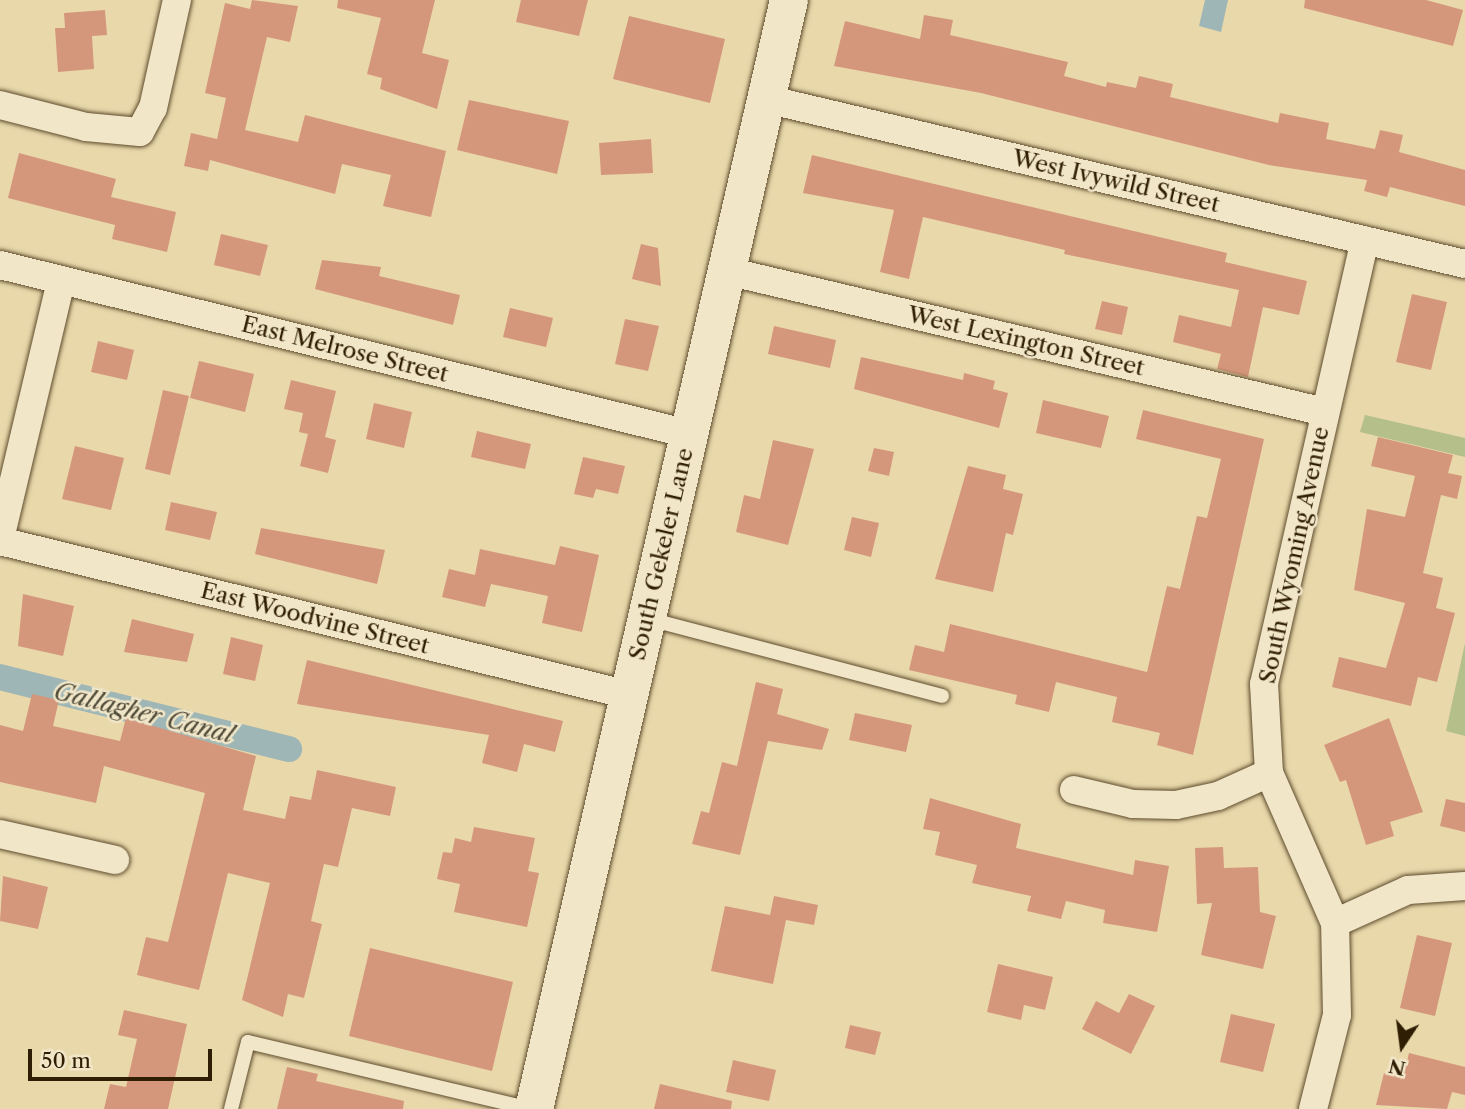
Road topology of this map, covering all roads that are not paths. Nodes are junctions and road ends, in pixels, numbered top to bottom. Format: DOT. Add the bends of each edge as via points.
graph roads {
  1 [pos="177,0"];
  2 [pos="789,0"];
  3 [pos="766,99"];
  4 [pos="0,105"];
  5 [pos="1365,240"];
  6 [pos="1465,264"];
  7 [pos="0,265"];
  8 [pos="727,271"];
  9 [pos="61,280"];
  10 [pos="1325,412"];
  11 [pos="689,434"];
  12 [pos="0,540"];
  13 [pos="647,618"];
  14 [pos="629,695"];
  15 [pos="942,696"];
  16 [pos="1269,773"];
  17 [pos="1074,790"];
  18 [pos="0,834"];
  19 [pos="115,860"];
  20 [pos="1465,886"];
  21 [pos="1335,923"];
  22 [pos="231,1109"];
  23 [pos="533,1109"];
  24 [pos="1313,1109"];
  1 -- 4 [label="street" via="153,108 140,132 86,127"];
  2 -- 3 [label="street, South Gekeler Lane"];
  3 -- 5 [label="street, West Ivywild Street"];
  3 -- 8 [label="street, South Gekeler Lane"];
  5 -- 6 [label="street, West Ivywild Street"];
  5 -- 10 [label="street, South Wyoming Avenue"];
  7 -- 9 [label="street, East Melrose Street"];
  8 -- 10 [label="street, West Lexington Street"];
  8 -- 11 [label="street, South Gekeler Lane"];
  9 -- 11 [label="street, East Melrose Street"];
  9 -- 12 [label="street"];
  10 -- 16 [label="street, South Wyoming Avenue" via="1264,684"];
  11 -- 13 [label="street, South Gekeler Lane"];
  12 -- 14 [label="street, East Woodvine Street"];
  13 -- 14 [label="street, South Gekeler Lane"];
  13 -- 15 [label="lane"];
  14 -- 23 [label="street, South Gekeler Lane"];
  16 -- 17 [label="street" via="1218,796 1176,805 1133,804"];
  16 -- 21 [label="street, South Wyoming Avenue"];
  18 -- 19 [label="street"];
  20 -- 21 [label="street" via="1408,890"];
  21 -- 24 [label="street, South Wyoming Avenue" via="1337,1015"];
  22 -- 23 [label="lane" via="248,1042"];
}
